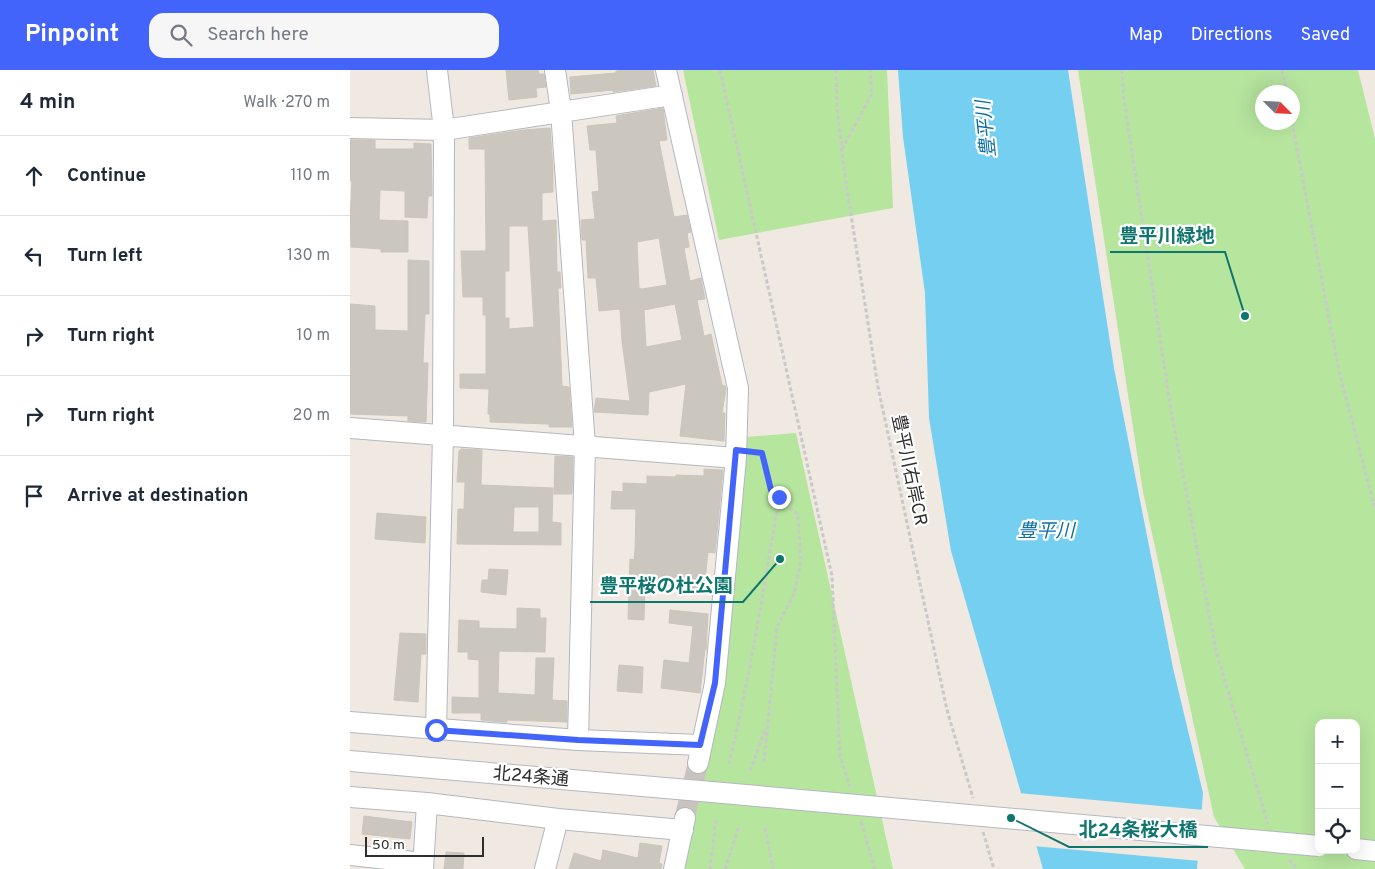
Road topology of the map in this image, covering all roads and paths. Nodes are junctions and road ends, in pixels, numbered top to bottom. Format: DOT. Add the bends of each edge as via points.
graph roads {
  1 [pos="436,70"];
  2 [pos="555,70"];
  3 [pos="666,70"];
  4 [pos="720,70"];
  5 [pos="836,70"];
  6 [pos="870,70"];
  7 [pos="1122,70"];
  8 [pos="1282,70"];
  9 [pos="1285,85"];
  10 [pos="672,95"];
  11 [pos="561,111"];
  12 [pos="350,128"];
  13 [pos="444,130"];
  14 [pos="1294,130"];
  15 [pos="842,149"];
  16 [pos="350,428"];
  17 [pos="443,435"];
  18 [pos="585,446"];
  19 [pos="736,454"];
  20 [pos="779,497"];
  21 [pos="1375,509"];
  22 [pos="350,722"];
  23 [pos="767,725"];
  24 [pos="436,730"];
  25 [pos="578,740"];
  26 [pos="350,761"];
  27 [pos="729,764"];
  28 [pos="764,764"];
  29 [pos="750,771"];
  30 [pos="852,794"];
  31 [pos="350,797"];
  32 [pos="427,803"];
  33 [pos="975,803"];
  34 [pos="558,819"];
  35 [pos="716,820"];
  36 [pos="861,822"];
  37 [pos="739,826"];
  38 [pos="1269,827"];
  39 [pos="765,828"];
  40 [pos="983,832"];
  41 [pos="1315,846"];
  42 [pos="1360,849"];
  43 [pos="1375,851"];
  44 [pos="350,855"];
  45 [pos="1286,857"];
  46 [pos="423,866"];
  47 [pos="546,869"];
  48 [pos="674,869"];
  49 [pos="710,869"];
  50 [pos="725,869"];
  51 [pos="772,869"];
  52 [pos="875,869"];
  53 [pos="994,869"];
  54 [pos="1297,869"];
  1 -- 13 [label="street"];
  2 -- 11 [label="street"];
  3 -- 10 [label="street"];
  4 -- 30 [label="path" via="832,576 840,756"];
  5 -- 15 [label="path, 豊平川右岸CR"];
  6 -- 15 [label="path" via="872,94"];
  7 -- 38 [label="path" via="1171,410 1216,651"];
  8 -- 9 [label="path"];
  10 -- 11 [label="street"];
  10 -- 19 [label="street" via="738,388"];
  11 -- 13 [label="street"];
  11 -- 18 [label="street"];
  12 -- 13 [label="street"];
  13 -- 17 [label="street"];
  14 -- 21 [label="path" via="1339,371"];
  15 -- 33 [label="path, 豊平川右岸CR" via="878,387 947,710"];
  16 -- 17 [label="street"];
  17 -- 18 [label="street"];
  17 -- 24 [label="street"];
  18 -- 19 [label="street"];
  18 -- 25 [label="street"];
  19 -- 20 [label="path" via="762,453 771,490"];
  19 -- 25 [label="street" via="715,683 699,754"];
  20 -- 23 [label="path" via="798,515 802,561 794,594 777,627"];
  20 -- 27 [label="path"];
  22 -- 24 [label="street"];
  23 -- 28 [label="path"];
  23 -- 29 [label="path"];
  24 -- 25 [label="street"];
  26 -- 41 [label="street, 北24条通, bridge"];
  31 -- 32 [label="street"];
  32 -- 34 [label="street"];
  32 -- 46 [label="street"];
  34 -- 47 [label="street"];
  34 -- 48 [label="street" via="684,823"];
  35 -- 49 [label="path"];
  36 -- 52 [label="path"];
  37 -- 50 [label="path"];
  39 -- 51 [label="path"];
  40 -- 53 [label="path"];
  42 -- 43 [label="street"];
  44 -- 46 [label="street"];
  45 -- 54 [label="path"];
}
